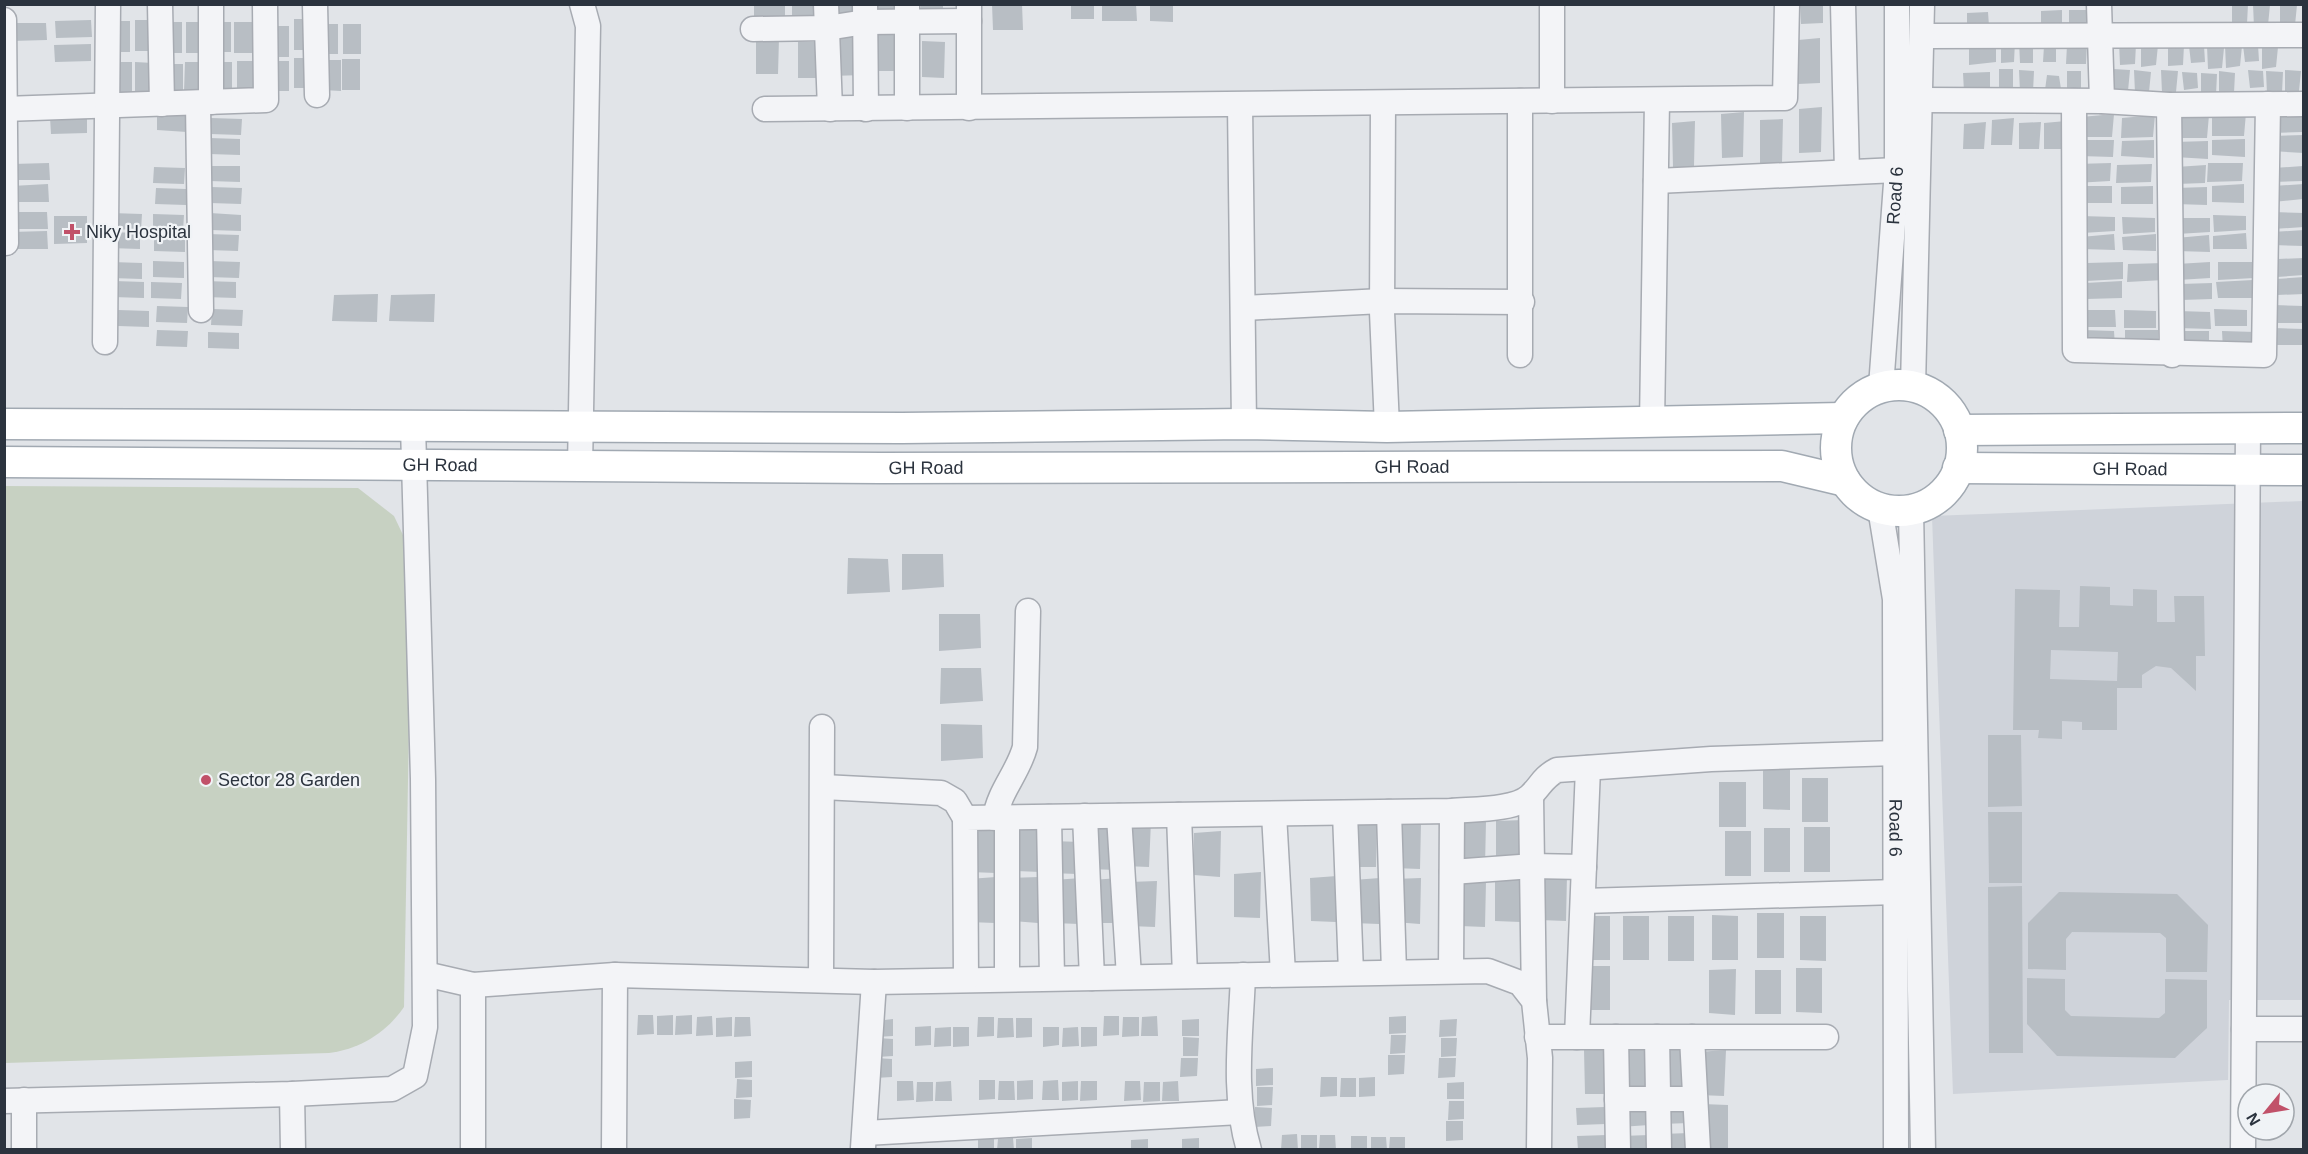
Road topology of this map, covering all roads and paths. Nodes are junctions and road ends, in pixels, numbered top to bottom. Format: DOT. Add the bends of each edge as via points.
graph roads {
  1 [pos="108,4"];
  2 [pos="160,4"];
  3 [pos="211,4"];
  4 [pos="265,4"];
  5 [pos="315,4"];
  6 [pos="582,4"];
  7 [pos="1552,4"];
  8 [pos="1787,4"];
  9 [pos="1843,4"];
  10 [pos="1897,4"];
  11 [pos="1922,4"];
  12 [pos="2099,4"];
  13 [pos="865,13"];
  14 [pos="907,13"];
  15 [pos="969,13"];
  16 [pos="827,16"];
  17 [pos="4,20"];
  18 [pos="753,29"];
  19 [pos="2100,35"];
  20 [pos="2304,35"];
  21 [pos="1922,36"];
  22 [pos="317,94"];
  23 [pos="1657,100"];
  24 [pos="1922,100"];
  25 [pos="1520,101"];
  26 [pos="1552,101"];
  27 [pos="2074,101"];
  28 [pos="2102,101"];
  29 [pos="205,102"];
  30 [pos="1383,103"];
  31 [pos="162,104"];
  32 [pos="2268,104"];
  33 [pos="2304,104"];
  34 [pos="1240,105"];
  35 [pos="2169,105"];
  36 [pos="107,106"];
  37 [pos="907,108"];
  38 [pos="969,108"];
  39 [pos="5,109"];
  40 [pos="765,109"];
  41 [pos="830,109"];
  42 [pos="866,109"];
  43 [pos="1897,170"];
  44 [pos="1847,172"];
  45 [pos="1656,181"];
  46 [pos="6,243"];
  47 [pos="1382,301"];
  48 [pos="1522,302"];
  49 [pos="1244,308"];
  50 [pos="201,310"];
  51 [pos="105,342"];
  52 [pos="2172,354"];
  53 [pos="1520,355"];
  54 [pos="1881,387"];
  55 [pos="1913,387"];
  56 [pos="1843,418"];
  57 [pos="4,424"];
  58 [pos="1244,424"];
  59 [pos="1652,424"];
  60 [pos="414,426"];
  61 [pos="580,426"];
  62 [pos="1387,427"];
  63 [pos="2248,428"];
  64 [pos="2304,428"];
  65 [pos="1959,430"];
  66 [pos="4,462"];
  67 [pos="415,465"];
  68 [pos="580,467"];
  69 [pos="1958,468"];
  70 [pos="2247,469"];
  71 [pos="2304,470"];
  72 [pos="1845,481"];
  73 [pos="1880,508"];
  74 [pos="1911,510"];
  75 [pos="1028,611"];
  76 [pos="822,727"];
  77 [pos="1896,753"];
  78 [pos="1588,768"];
  79 [pos="823,787"];
  80 [pos="1531,796"];
  81 [pos="1452,811"];
  82 [pos="1389,812"];
  83 [pos="1345,813"];
  84 [pos="1274,814"];
  85 [pos="1179,815"];
  86 [pos="1085,816"];
  87 [pos="1119,816"];
  88 [pos="1049,817"];
  89 [pos="965,818"];
  90 [pos="1001,818"];
  91 [pos="1532,866"];
  92 [pos="1584,867"];
  93 [pos="1452,872"];
  94 [pos="1897,892"];
  95 [pos="1583,901"];
  96 [pos="1451,971"];
  97 [pos="1394,972"];
  98 [pos="1351,973"];
  99 [pos="425,974"];
  100 [pos="1283,974"];
  101 [pos="615,975"];
  102 [pos="1243,975"];
  103 [pos="1185,976"];
  104 [pos="1129,977"];
  105 [pos="1007,978"];
  106 [pos="1052,978"];
  107 [pos="1092,978"];
  108 [pos="821,979"];
  109 [pos="966,979"];
  110 [pos="874,982"];
  111 [pos="473,985"];
  112 [pos="1534,1001"];
  113 [pos="2244,1029"];
  114 [pos="2304,1029"];
  115 [pos="1537,1037"];
  116 [pos="1577,1037"];
  117 [pos="1616,1037"];
  118 [pos="1657,1037"];
  119 [pos="1692,1037"];
  120 [pos="1826,1037"];
  121 [pos="292,1094"];
  122 [pos="1617,1099"];
  123 [pos="1695,1099"];
  124 [pos="14,1100"];
  125 [pos="1659,1100"];
  126 [pos="1240,1112"];
  127 [pos="864,1141"];
  128 [pos="24,1149"];
  129 [pos="293,1149"];
  130 [pos="473,1149"];
  131 [pos="614,1149"];
  132 [pos="1249,1149"];
  133 [pos="1539,1149"];
  134 [pos="1618,1149"];
  135 [pos="1659,1149"];
  136 [pos="1698,1149"];
  137 [pos="1896,1149"];
  138 [pos="1923,1149"];
  139 [pos="2243,1149"];
  1 -- 36 [label="street"];
  2 -- 31 [label="street"];
  3 -- 29 [label="street"];
  4 -- 29 [label="street" via="267,100"];
  5 -- 22 [label="street"];
  6 -- 61 [label="street" via="588,26"];
  7 -- 26 [label="street"];
  8 -- 23 [label="street" via="1785,98"];
  9 -- 44 [label="street"];
  10 -- 43 [label="street, Road 6"];
  11 -- 21 [label="street, Road 6"];
  12 -- 19 [label="street"];
  13 -- 14 [label="street"];
  13 -- 16 [label="street"];
  13 -- 42 [label="street"];
  14 -- 15 [label="street"];
  14 -- 37 [label="street"];
  15 -- 38 [label="street"];
  16 -- 18 [label="street"];
  16 -- 41 [label="street"];
  17 -- 39 [label="street"];
  19 -- 20 [label="street"];
  19 -- 21 [label="street"];
  19 -- 28 [label="street"];
  21 -- 24 [label="street, Road 6"];
  23 -- 26 [label="street"];
  23 -- 45 [label="street"];
  24 -- 27 [label="street"];
  24 -- 55 [label="street, Road 6"];
  25 -- 26 [label="street"];
  25 -- 30 [label="street"];
  25 -- 48 [label="street"];
  27 -- 28 [label="street"];
  27 -- 52 [label="street" via="2075,350"];
  28 -- 35 [label="street"];
  29 -- 31 [label="street"];
  29 -- 50 [label="street"];
  30 -- 34 [label="street"];
  30 -- 47 [label="street"];
  31 -- 36 [label="street"];
  32 -- 33 [label="street"];
  32 -- 35 [label="street"];
  32 -- 52 [label="street" via="2264,355"];
  34 -- 38 [label="street"];
  34 -- 49 [label="street"];
  35 -- 52 [label="street"];
  36 -- 39 [label="street"];
  36 -- 51 [label="street"];
  37 -- 38 [label="street"];
  37 -- 42 [label="street"];
  39 -- 46 [label="street"];
  40 -- 41 [label="street"];
  41 -- 42 [label="street"];
  43 -- 44 [label="street"];
  43 -- 54 [label="street, Road 6"];
  44 -- 45 [label="street"];
  45 -- 59 [label="street"];
  47 -- 48 [label="street"];
  47 -- 49 [label="street"];
  47 -- 62 [label="street"];
  48 -- 53 [label="street"];
  49 -- 58 [label="street"];
  54 -- 55 [label="main road"];
  54 -- 56 [label="main road" via="1866,394"];
  55 -- 65 [label="main road" via="1933,395 1949,410"];
  56 -- 59 [label="main road"];
  56 -- 72 [label="main road" via="1836,439 1837,461"];
  57 -- 60 [label="main road"];
  58 -- 61 [label="main road"];
  58 -- 62 [label="main road"];
  59 -- 62 [label="main road"];
  60 -- 61 [label="main road"];
  60 -- 67 [label="street"];
  61 -- 68 [label="street"];
  63 -- 64 [label="main road"];
  63 -- 65 [label="main road"];
  63 -- 70 [label="street"];
  65 -- 69 [label="main road"];
  66 -- 67 [label="main road, GH Road"];
  67 -- 68 [label="main road, GH Road"];
  67 -- 99 [label="street"];
  68 -- 72 [label="main road, GH Road" via="1782,466"];
  69 -- 70 [label="main road, GH Road"];
  69 -- 74 [label="main road" via="1940,495"];
  70 -- 71 [label="main road, GH Road"];
  70 -- 113 [label="street"];
  72 -- 73 [label="main road" via="1867,502"];
  73 -- 74 [label="main road"];
  73 -- 77 [label="street, Road 6" via="1895,599"];
  74 -- 138 [label="street, Road 6"];
  75 -- 90 [label="street" via="1024,747 1021,760 997,802"];
  76 -- 79 [label="street"];
  77 -- 78 [label="street" via="1711,759"];
  77 -- 94 [label="street, Road 6"];
  78 -- 80 [label="street" via="1557,770 1543,778"];
  78 -- 92 [label="street"];
  79 -- 89 [label="street" via="941,793 955,801"];
  79 -- 108 [label="street"];
  80 -- 81 [label="street" via="1517,804"];
  80 -- 91 [label="street"];
  81 -- 82 [label="street"];
  81 -- 93 [label="street"];
  82 -- 83 [label="street"];
  82 -- 97 [label="street"];
  83 -- 84 [label="street"];
  83 -- 98 [label="street"];
  84 -- 85 [label="street"];
  84 -- 100 [label="street"];
  85 -- 87 [label="street"];
  85 -- 103 [label="street"];
  86 -- 87 [label="street"];
  86 -- 88 [label="street"];
  86 -- 107 [label="street"];
  87 -- 104 [label="street"];
  88 -- 90 [label="street"];
  88 -- 106 [label="street"];
  89 -- 90 [label="street"];
  89 -- 109 [label="street"];
  90 -- 105 [label="street"];
  91 -- 92 [label="street"];
  91 -- 93 [label="street"];
  91 -- 112 [label="street"];
  92 -- 95 [label="street"];
  93 -- 96 [label="street"];
  94 -- 95 [label="street"];
  94 -- 137 [label="street, Road 6"];
  95 -- 116 [label="street"];
  96 -- 97 [label="street"];
  96 -- 112 [label="street" via="1488,971 1507,977 1520,983"];
  97 -- 98 [label="street"];
  98 -- 100 [label="street"];
  99 -- 111 [label="street"];
  99 -- 121 [label="street" via="425,1027 415,1076 392,1089"];
  100 -- 102 [label="street"];
  101 -- 108 [label="street"];
  101 -- 111 [label="street"];
  101 -- 131 [label="street"];
  102 -- 103 [label="street"];
  102 -- 126 [label="street"];
  103 -- 104 [label="street"];
  104 -- 107 [label="street"];
  105 -- 106 [label="street"];
  105 -- 109 [label="street"];
  106 -- 107 [label="street"];
  108 -- 110 [label="street"];
  109 -- 110 [label="street"];
  110 -- 127 [label="street"];
  111 -- 130 [label="street"];
  112 -- 115 [label="street"];
  113 -- 114 [label="street"];
  113 -- 139 [label="street"];
  115 -- 116 [label="street"];
  115 -- 133 [label="street"];
  116 -- 117 [label="street"];
  117 -- 118 [label="street"];
  117 -- 122 [label="street"];
  118 -- 119 [label="street"];
  118 -- 125 [label="street"];
  119 -- 120 [label="street"];
  119 -- 123 [label="street"];
  121 -- 124 [label="street"];
  121 -- 129 [label="street"];
  122 -- 125 [label="street"];
  122 -- 134 [label="street"];
  123 -- 125 [label="street"];
  123 -- 136 [label="street"];
  124 -- 128 [label="street"];
  125 -- 135 [label="street"];
  126 -- 127 [label="street"];
  126 -- 132 [label="street"];
}
